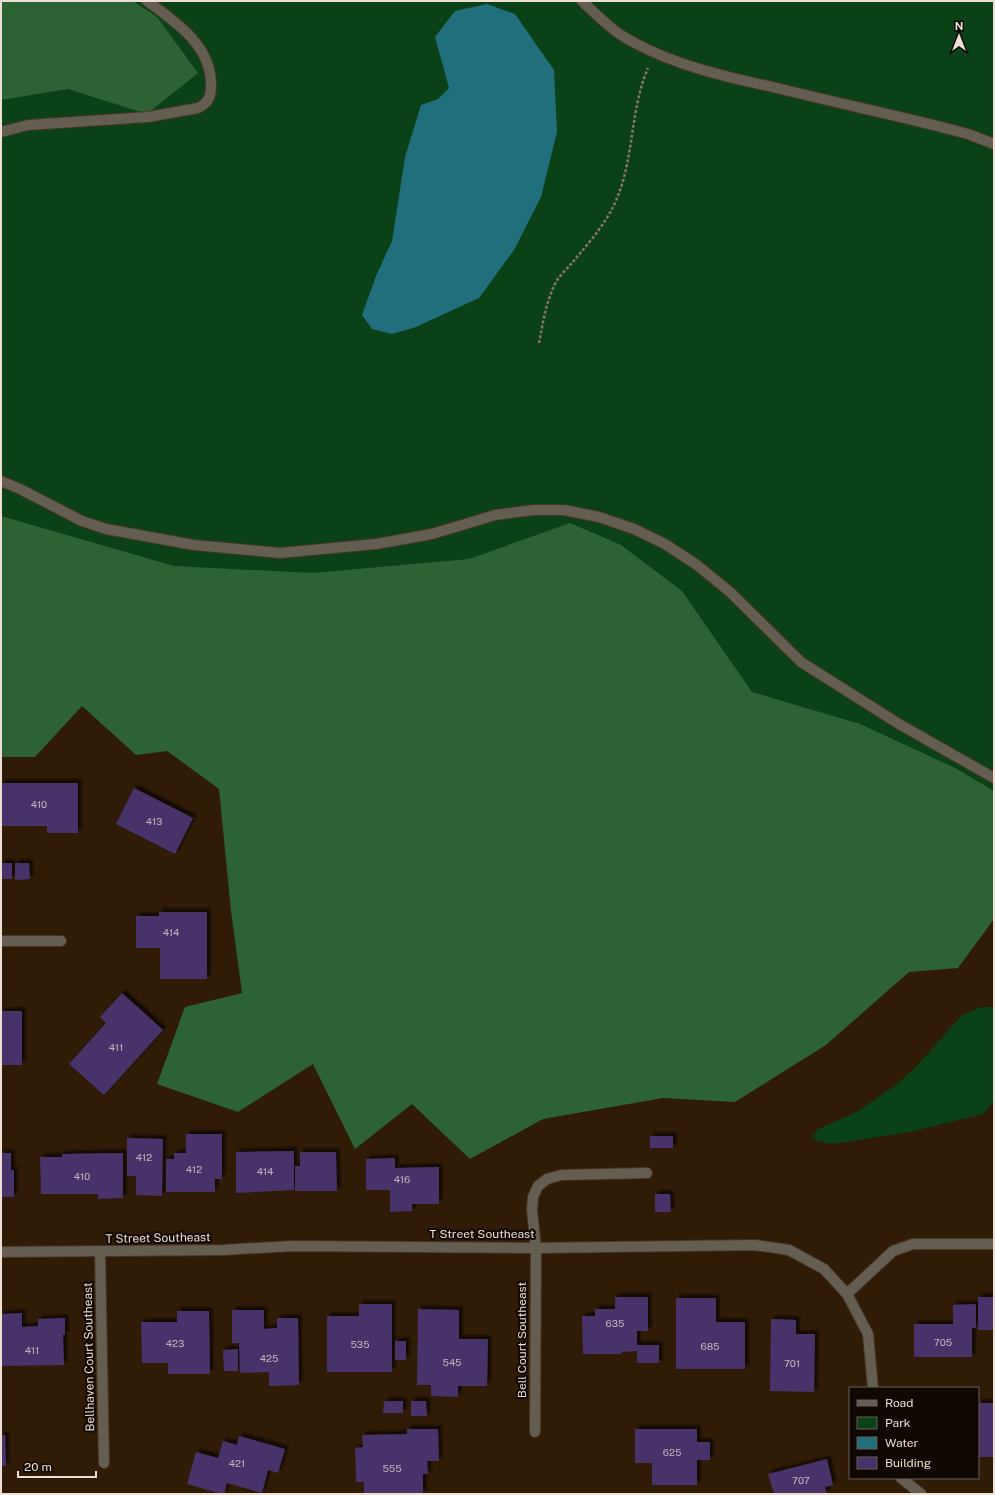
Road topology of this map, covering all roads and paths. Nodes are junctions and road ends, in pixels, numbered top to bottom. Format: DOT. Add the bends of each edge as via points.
graph roads {
  1 [pos="147,1"];
  2 [pos="582,1"];
  3 [pos="654,52"];
  4 [pos="1,132"];
  5 [pos="994,144"];
  6 [pos="539,343"];
  7 [pos="1,482"];
  8 [pos="994,778"];
  9 [pos="1,941"];
  10 [pos="61,941"];
  11 [pos="647,1173"];
  12 [pos="994,1244"];
  13 [pos="536,1248"];
  14 [pos="100,1251"];
  15 [pos="1,1252"];
  16 [pos="847,1294"];
  17 [pos="873,1387"];
  18 [pos="535,1432"];
  19 [pos="104,1462"];
  20 [pos="902,1479"];
  21 [pos="921,1494"];
  1 -- 4 [label="street" via="190,36 199,47 211,80 210,97 204,105 148,117 28,125"];
  2 -- 3 [label="street" via="601,20 630,41"];
  3 -- 5 [label="street" via="696,68 934,125"];
  3 -- 6 [label="path" via="643,85 628,164 618,195 602,224 557,281 549,299"];
  7 -- 8 [label="street" via="82,521 106,529 194,545 280,553 376,544 432,534 495,515 533,510 564,510 599,516 665,544 697,565 730,592 801,662 899,724"];
  9 -- 10 [label="street"];
  11 -- 13 [label="street, Bell Court Southeast" via="562,1175 547,1178 538,1186 533,1197"];
  12 -- 16 [label="street" via="913,1244 893,1250"];
  13 -- 14 [label="street, T Street Southeast" via="292,1246 222,1250"];
  13 -- 16 [label="street, T Street Southeast" via="762,1246 789,1250 824,1269"];
  13 -- 18 [label="street, Bell Court Southeast"];
  14 -- 15 [label="street, T Street Southeast"];
  14 -- 19 [label="street, Bellhaven Court Southeast"];
  16 -- 17 [label="street, T Street Southeast" via="868,1334"];
  20 -- 21 [label="street"];
}
